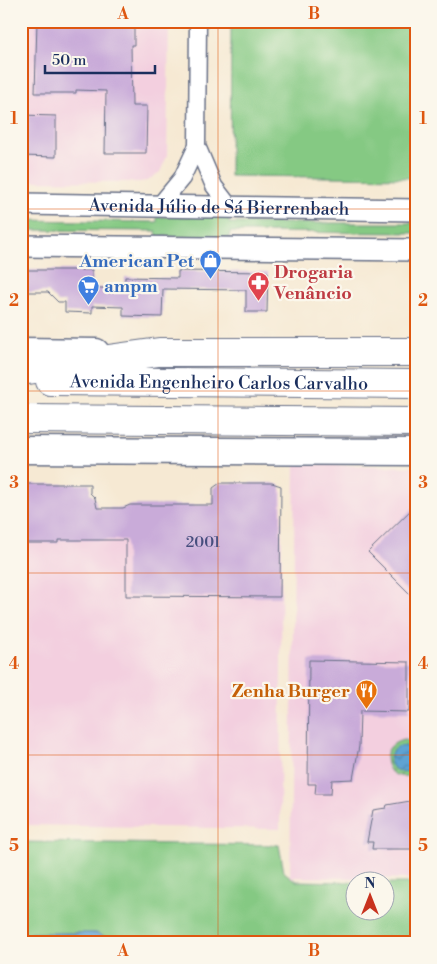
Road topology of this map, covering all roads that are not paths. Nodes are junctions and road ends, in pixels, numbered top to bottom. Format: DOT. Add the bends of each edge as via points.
graph roads {
  1 [pos="198,21"];
  2 [pos="197,146"];
  3 [pos="21,204"];
  4 [pos="158,207"];
  5 [pos="230,207"];
  6 [pos="416,210"];
  7 [pos="21,246"];
  8 [pos="416,250"];
  9 [pos="21,352"];
  10 [pos="159,352"];
  11 [pos="373,352"];
  12 [pos="416,352"];
  13 [pos="416,365"];
  14 [pos="21,371"];
  15 [pos="21,381"];
  16 [pos="416,384"];
  17 [pos="21,419"];
  18 [pos="416,422"];
  19 [pos="21,450"];
  20 [pos="416,452"];
  1 -- 2 [label="street"];
  2 -- 4 [label="street" via="182,178"];
  2 -- 5 [label="street" via="214,186"];
  3 -- 4 [label="street, Avenida Júlio de Sá Bierrenbach"];
  4 -- 5 [label="street, Avenida Júlio de Sá Bierrenbach"];
  5 -- 6 [label="street, Avenida Júlio de Sá Bierrenbach"];
  7 -- 8 [label="street"];
  9 -- 10 [label="main road, Avenida Engenheiro Carlos Carvalho"];
  10 -- 11 [label="highway, Avenida Engenheiro Carlos Carvalho"];
  10 -- 14 [label="highway"];
  11 -- 12 [label="highway, Avenida Engenheiro Carlos Carvalho"];
  11 -- 13 [label="highway" via="392,363"];
  15 -- 16 [label="highway, Avenida Engenheiro Carlos Carvalho"];
  17 -- 18 [label="highway, Avenida Engenheiro Carlos Carvalho"];
  19 -- 20 [label="main road"];
}
